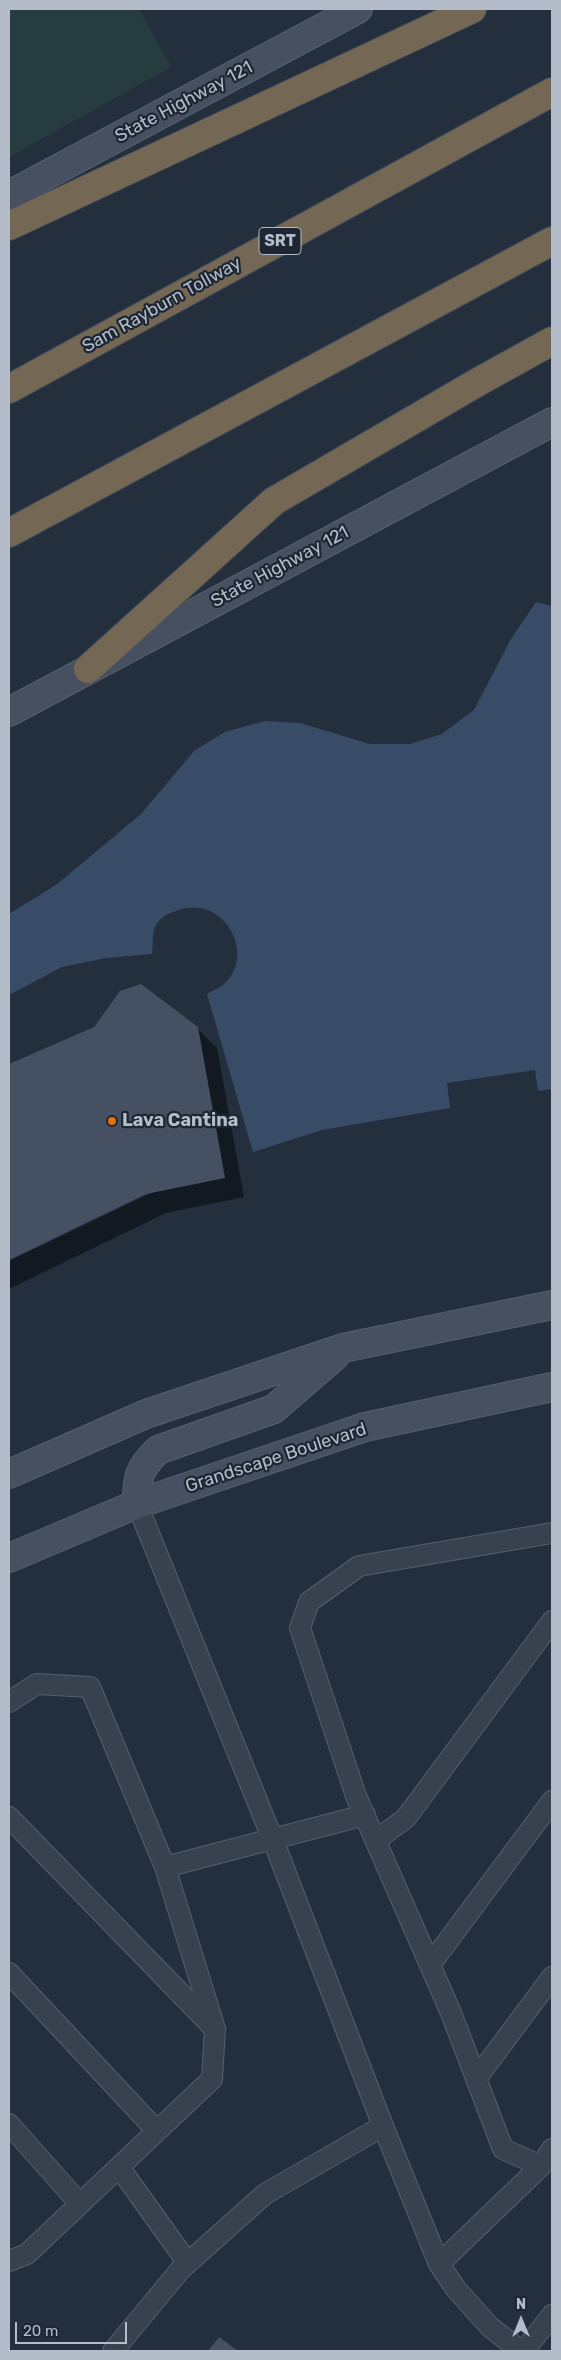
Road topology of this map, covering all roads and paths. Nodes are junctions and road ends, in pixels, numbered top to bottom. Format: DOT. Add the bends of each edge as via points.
graph roads {
  1 [pos="358,9"];
  2 [pos="472,9"];
  3 [pos="552,92"];
  4 [pos="9,194"];
  5 [pos="9,226"];
  6 [pos="552,241"];
  7 [pos="552,342"];
  8 [pos="9,389"];
  9 [pos="552,422"];
  10 [pos="9,533"];
  11 [pos="88,669"];
  12 [pos="9,712"];
  13 [pos="552,1305"];
  14 [pos="344,1348"];
  15 [pos="552,1387"];
  16 [pos="9,1474"];
  17 [pos="138,1504"];
  18 [pos="552,1533"];
  19 [pos="9,1558"];
  20 [pos="552,1621"];
  21 [pos="9,1702"];
  22 [pos="552,1801"];
  23 [pos="365,1815"];
  24 [pos="9,1817"];
  25 [pos="273,1840"];
  26 [pos="376,1840"];
  27 [pos="165,1867"];
  28 [pos="430,1965"];
  29 [pos="9,1973"];
  30 [pos="552,1977"];
  31 [pos="215,2029"];
  32 [pos="476,2079"];
  33 [pos="9,2124"];
  34 [pos="383,2126"];
  35 [pos="157,2131"];
  36 [pos="552,2149"];
  37 [pos="540,2166"];
  38 [pos="119,2167"];
  39 [pos="80,2204"];
  40 [pos="9,2260"];
  41 [pos="187,2262"];
  42 [pos="439,2264"];
  43 [pos="552,2315"];
  44 [pos="113,2351"];
  45 [pos="522,2351"];
  1 -- 4 [label="street, State Highway 121"];
  2 -- 5 [label="highway"];
  3 -- 8 [label="highway, Sam Rayburn Tollway / SRT"];
  6 -- 10 [label="highway"];
  7 -- 11 [label="highway" via="274,501"];
  9 -- 11 [label="street, State Highway 121"];
  11 -- 12 [label="street, State Highway 121"];
  13 -- 14 [label="street"];
  14 -- 16 [label="street" via="146,1414"];
  14 -- 17 [label="street" via="274,1409 158,1450 144,1463 138,1480"];
  15 -- 17 [label="street, Grandscape Boulevard" via="365,1427"];
  17 -- 19 [label="street, Grandscape Boulevard"];
  17 -- 25 [label="lane"];
  18 -- 23 [label="lane" via="359,1566 309,1602 300,1628"];
  20 -- 26 [label="lane" via="406,1818"];
  21 -- 27 [label="lane" via="37,1684 90,1687"];
  22 -- 28 [label="lane"];
  23 -- 25 [label="lane"];
  23 -- 26 [label="lane"];
  24 -- 31 [label="lane"];
  25 -- 27 [label="lane"];
  25 -- 34 [label="lane"];
  26 -- 28 [label="lane"];
  27 -- 31 [label="lane"];
  28 -- 32 [label="lane"];
  29 -- 35 [label="lane"];
  30 -- 32 [label="lane"];
  31 -- 35 [label="lane" via="212,2079"];
  32 -- 37 [label="lane" via="503,2149"];
  33 -- 39 [label="lane"];
  34 -- 41 [label="lane" via="265,2194"];
  34 -- 42 [label="lane"];
  35 -- 38 [label="lane"];
  36 -- 37 [label="lane"];
  37 -- 42 [label="lane"];
  38 -- 39 [label="lane"];
  38 -- 41 [label="lane"];
  39 -- 40 [label="lane" via="27,2254"];
  41 -- 44 [label="lane"];
  42 -- 45 [label="lane" via="456,2289 490,2327"];
  43 -- 45 [label="lane"];
}
